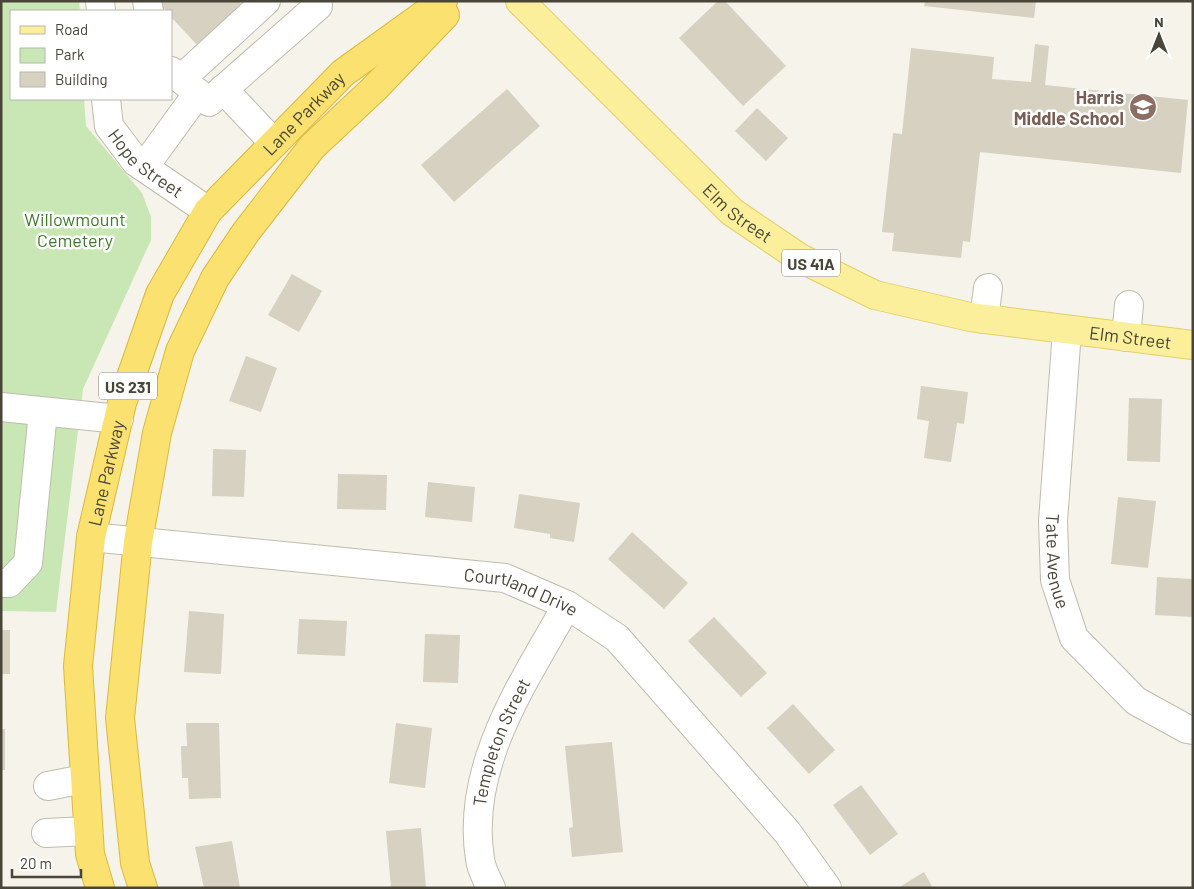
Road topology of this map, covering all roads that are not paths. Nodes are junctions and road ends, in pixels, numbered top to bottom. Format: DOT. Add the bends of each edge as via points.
graph roads {
  1 [pos="266,1"];
  2 [pos="443,1"];
  3 [pos="457,1"];
  4 [pos="520,1"];
  5 [pos="322,3"];
  6 [pos="193,83"];
  7 [pos="106,100"];
  8 [pos="274,143"];
  9 [pos="144,167"];
  10 [pos="208,212"];
  11 [pos="988,288"];
  12 [pos="1129,305"];
  13 [pos="984,319"];
  14 [pos="1067,330"];
  15 [pos="1126,337"];
  16 [pos="1193,345"];
  17 [pos="1,407"];
  18 [pos="43,412"];
  19 [pos="119,419"];
  20 [pos="91,537"];
  21 [pos="138,542"];
  22 [pos="1,583"];
  23 [pos="567,605"];
  24 [pos="1193,730"];
  25 [pos="84,779"];
  26 [pos="48,786"];
  27 [pos="88,831"];
  28 [pos="46,833"];
  29 [pos="100,888"];
  30 [pos="142,888"];
  31 [pos="491,888"];
  32 [pos="827,888"];
  1 -- 6 [label="street"];
  2 -- 8 [label="highway, Lane Parkway / US 231" via="342,73"];
  3 -- 21 [label="highway, Lane Parkway / US 231" via="375,88 312,147 215,278 180,351 157,433"];
  4 -- 13 [label="main road, Elm Street / US 41A" via="732,212 800,258 875,295"];
  5 -- 6 [label="street"];
  6 -- 8 [label="street"];
  6 -- 9 [label="street"];
  7 -- 9 [label="street, Hope Street" via="109,126 136,162"];
  8 -- 10 [label="highway, Lane Parkway / US 231"];
  9 -- 10 [label="street, Hope Street"];
  10 -- 19 [label="highway, Lane Parkway / US 231" via="160,294"];
  11 -- 13 [label="street"];
  12 -- 15 [label="street"];
  13 -- 14 [label="main road, Elm Street / US 41A"];
  14 -- 15 [label="main road, Elm Street / US 41A"];
  14 -- 24 [label="street, Tate Avenue" via="1053,521 1055,580 1074,638 1136,701"];
  15 -- 16 [label="main road, Elm Street / US 41A"];
  17 -- 18 [label="street"];
  18 -- 19 [label="street"];
  18 -- 22 [label="street" via="28,563 9,583"];
  19 -- 20 [label="highway, Lane Parkway / US 231"];
  20 -- 21 [label="street, Courtland Drive"];
  20 -- 25 [label="highway, Lane Parkway / US 231" via="78,666"];
  21 -- 23 [label="street, Courtland Drive" via="505,578"];
  21 -- 30 [label="highway, Lane Parkway / US 231" via="120,718 134,863"];
  23 -- 31 [label="street, Templeton Street" via="509,708 485,769 479,813 480,860"];
  23 -- 32 [label="street, Courtland Drive" via="617,638 787,832"];
  25 -- 26 [label="street"];
  25 -- 27 [label="highway, Lane Parkway / US 231"];
  27 -- 28 [label="street"];
  27 -- 29 [label="highway, Lane Parkway / US 231" via="90,854"];
}
